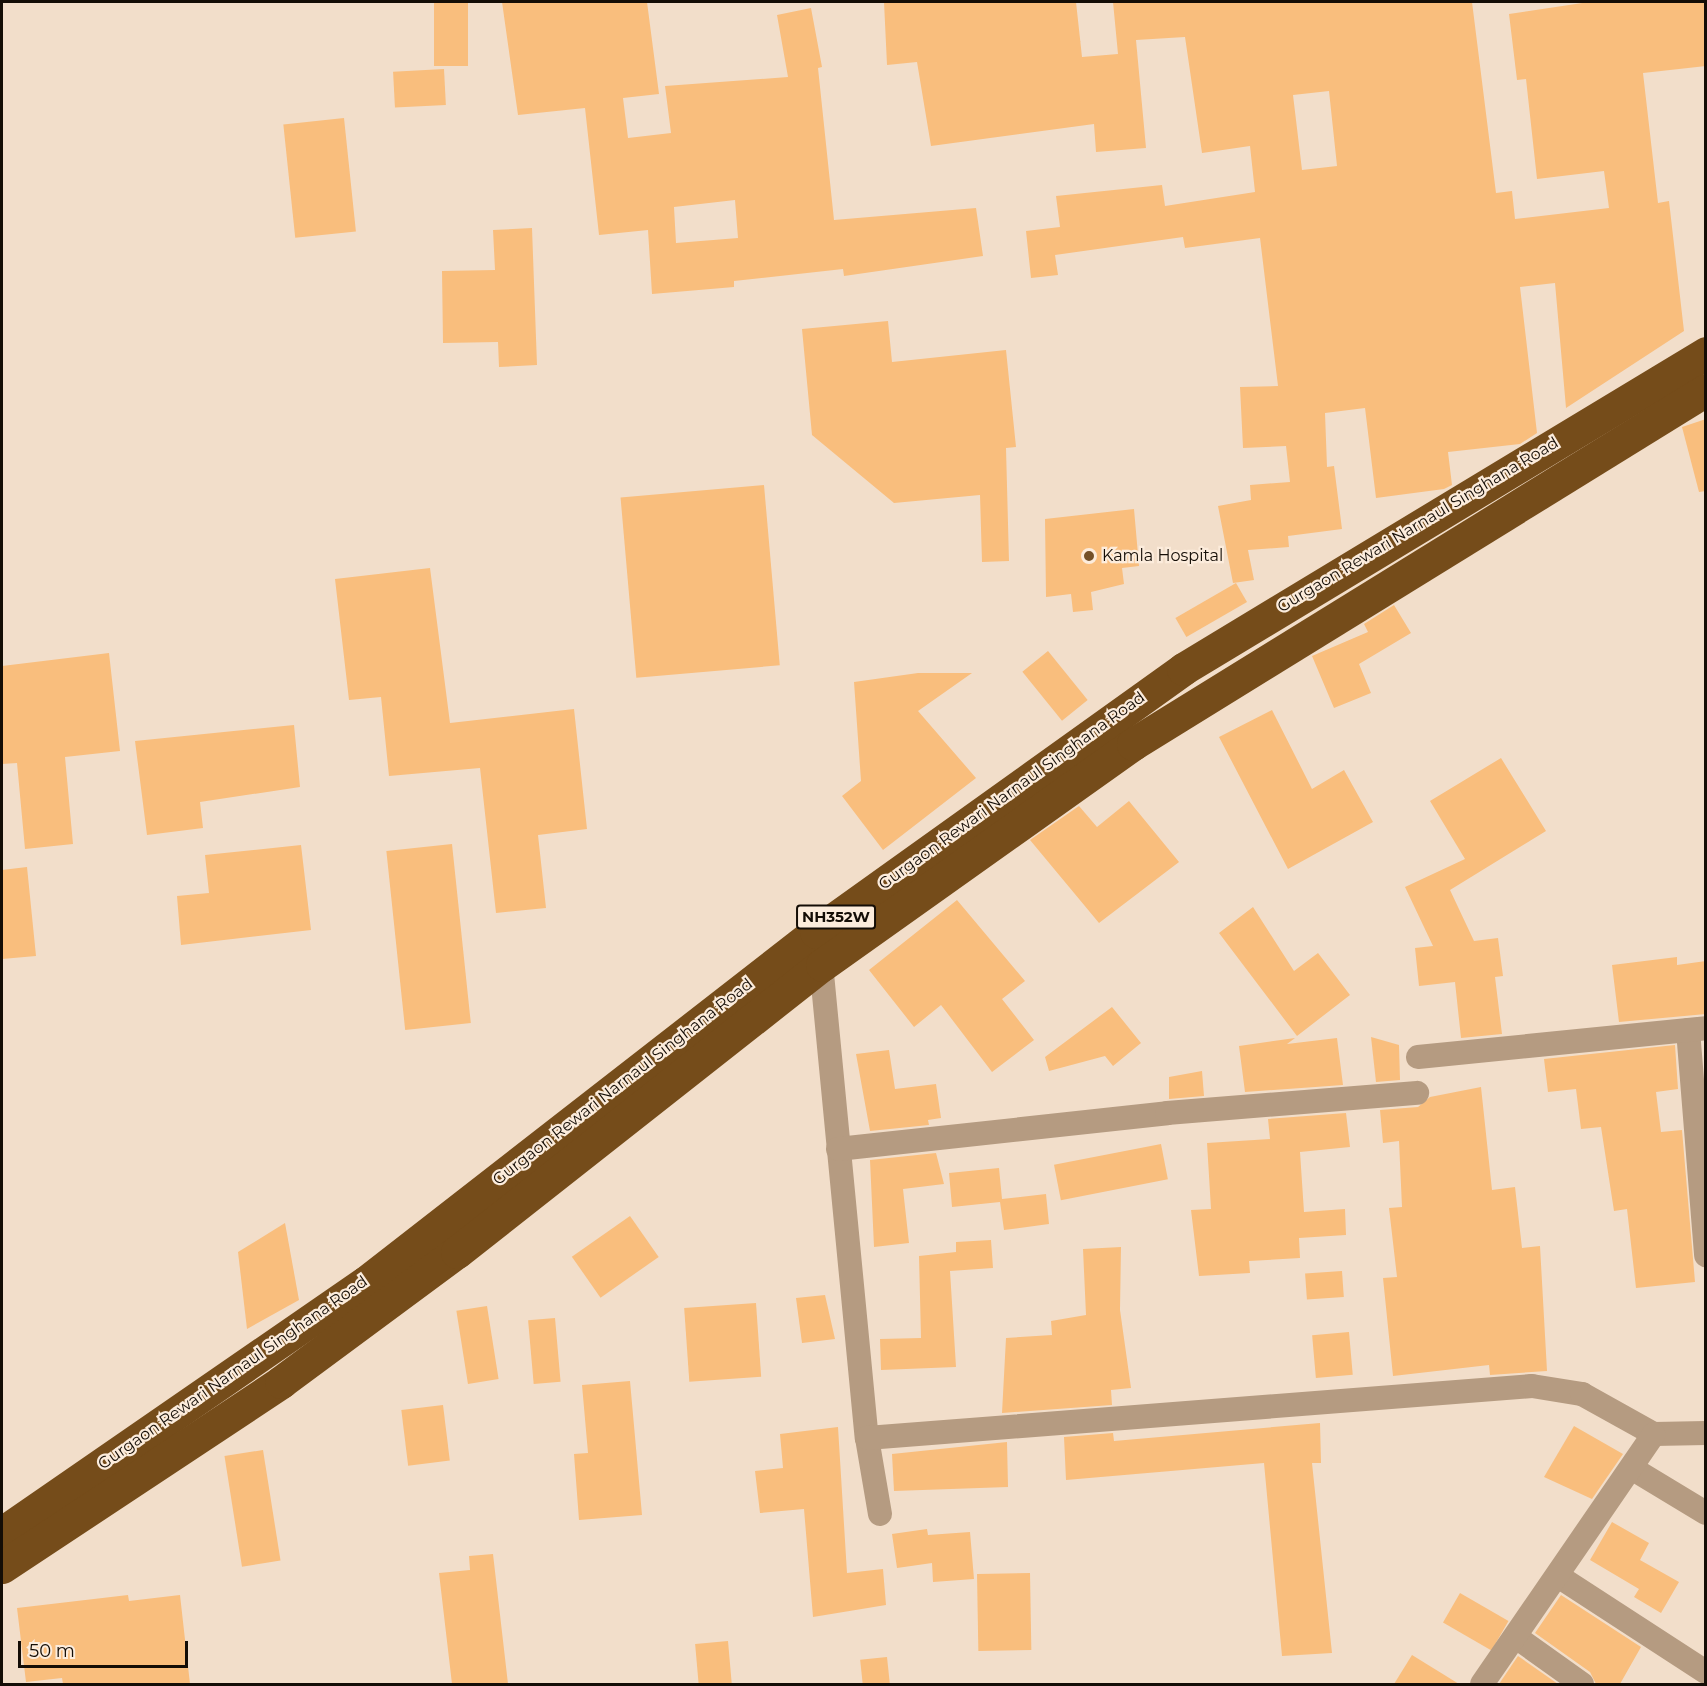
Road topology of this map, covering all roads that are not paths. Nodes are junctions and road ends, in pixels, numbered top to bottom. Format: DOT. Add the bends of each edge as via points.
graph roads {
  1 [pos="1706,353"];
  2 [pos="1706,390"];
  3 [pos="816,932"];
  4 [pos="822,965"];
  5 [pos="1697,1029"];
  6 [pos="1418,1057"];
  7 [pos="1417,1093"];
  8 [pos="838,1149"];
  9 [pos="1706,1255"];
  10 [pos="1706,1433"];
  11 [pos="1654,1434"];
  12 [pos="867,1438"];
  13 [pos="1633,1469"];
  14 [pos="1706,1513"];
  15 [pos="880,1514"];
  16 [pos="2,1533"];
  17 [pos="2,1567"];
  18 [pos="1558,1576"];
  19 [pos="1516,1637"];
  20 [pos="1706,1672"];
  21 [pos="1482,1684"];
  22 [pos="1582,1684"];
  1 -- 3 [label="highway, Gurgaon Rewari Narnaul Singhana Road / NH352W" via="1183,669"];
  2 -- 4 [label="highway, NH352W" via="1133,744"];
  3 -- 4 [label="street"];
  3 -- 16 [label="highway, Gurgaon Rewari Narnaul Singhana Road / NH352W" via="366,1282"];
  4 -- 8 [label="street"];
  4 -- 17 [label="highway, NH352W" via="290,1376"];
  5 -- 6 [label="street"];
  5 -- 9 [label="street"];
  7 -- 8 [label="street" via="1167,1113"];
  8 -- 12 [label="street"];
  10 -- 11 [label="street"];
  11 -- 12 [label="street" via="1582,1394 1532,1386"];
  11 -- 13 [label="street"];
  12 -- 15 [label="street"];
  13 -- 14 [label="street"];
  13 -- 18 [label="street"];
  18 -- 19 [label="street"];
  18 -- 20 [label="street"];
  19 -- 21 [label="street"];
  19 -- 22 [label="street"];
}
